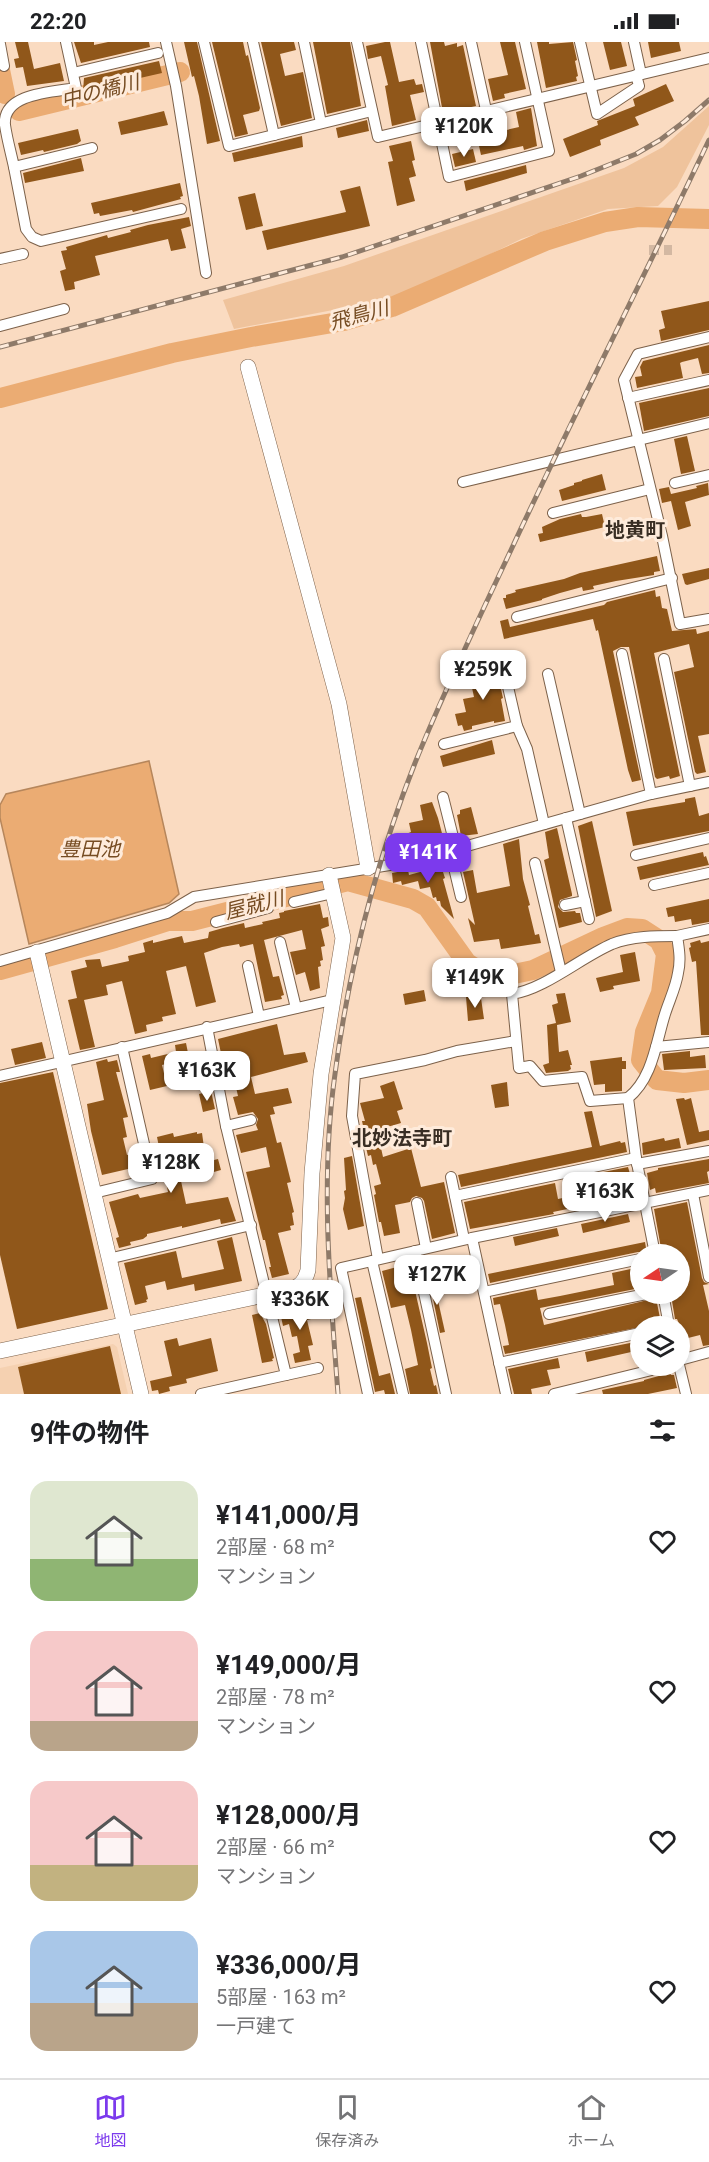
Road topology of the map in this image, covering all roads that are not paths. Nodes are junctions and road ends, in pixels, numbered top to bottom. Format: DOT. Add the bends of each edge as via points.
graph roads {
  1 [pos="66,42"];
  2 [pos="166,42"];
  3 [pos="204,42"];
  4 [pos="254,42"];
  5 [pos="304,42"];
  6 [pos="357,42"];
  7 [pos="421,42"];
  8 [pos="471,42"];
  9 [pos="525,42"];
  10 [pos="580,42"];
  11 [pos="634,42"];
  12 [pos="0,44"];
  13 [pos="158,53"];
  14 [pos="709,58"];
  15 [pos="4,66"];
  16 [pos="73,73"];
  17 [pos="639,75"];
  18 [pos="590,86"];
  19 [pos="538,99"];
  20 [pos="486,110"];
  21 [pos="372,111"];
  22 [pos="439,122"];
  23 [pos="321,123"];
  24 [pos="2,124"];
  25 [pos="274,135"];
  26 [pos="92,148"];
  27 [pos="14,167"];
  28 [pos="181,209"];
  29 [pos="23,254"];
  30 [pos="0,259"];
  31 [pos="206,273"];
  32 [pos="64,309"];
  33 [pos="0,326"];
  34 [pos="709,337"];
  35 [pos="248,367"];
  36 [pos="709,380"];
  37 [pos="628,398"];
  38 [pos="709,423"];
  39 [pos="638,440"];
  40 [pos="709,475"];
  41 [pos="463,482"];
  42 [pos="675,483"];
  43 [pos="650,489"];
  44 [pos="553,513"];
  45 [pos="672,578"];
  46 [pos="517,617"];
  47 [pos="709,619"];
  48 [pos="622,654"];
  49 [pos="664,659"];
  50 [pos="503,665"];
  51 [pos="548,674"];
  52 [pos="517,726"];
  53 [pos="444,744"];
  54 [pos="709,782"];
  55 [pos="690,786"];
  56 [pos="651,794"];
  57 [pos="443,797"];
  58 [pos="580,814"];
  59 [pos="566,818"];
  60 [pos="544,824"];
  61 [pos="709,838"];
  62 [pos="453,850"];
  63 [pos="636,855"];
  64 [pos="536,863"];
  65 [pos="368,868"];
  66 [pos="709,873"];
  67 [pos="331,884"];
  68 [pos="268,885"];
  69 [pos="654,885"];
  70 [pos="461,897"];
  71 [pos="585,901"];
  72 [pos="294,902"];
  73 [pos="565,905"];
  74 [pos="589,919"];
  75 [pos="216,922"];
  76 [pos="709,929"];
  77 [pos="677,936"];
  78 [pos="280,942"];
  79 [pos="37,952"];
  80 [pos="0,961"];
  81 [pos="559,962"];
  82 [pos="248,966"];
  83 [pos="332,1000"];
  84 [pos="296,1008"];
  85 [pos="259,1016"];
  86 [pos="207,1027"];
  87 [pos="516,1041"];
  88 [pos="709,1042"];
  89 [pos="122,1047"];
  90 [pos="656,1047"];
  91 [pos="62,1061"];
  92 [pos="0,1076"];
  93 [pos="628,1098"];
  94 [pos="251,1120"];
  95 [pos="226,1126"];
  96 [pos="709,1152"];
  97 [pos="637,1161"];
  98 [pos="451,1177"];
  99 [pos="709,1190"];
  100 [pos="94,1193"];
  101 [pos="693,1194"];
  102 [pos="455,1196"];
  103 [pos="417,1203"];
  104 [pos="645,1203"];
  105 [pos="250,1225"];
  106 [pos="468,1238"];
  107 [pos="653,1244"];
  108 [pos="420,1250"];
  109 [pos="108,1259"];
  110 [pos="375,1260"];
  111 [pos="630,1261"];
  112 [pos="709,1277"];
  113 [pos="484,1292"];
  114 [pos="268,1295"];
  115 [pos="630,1297"];
  116 [pos="549,1314"];
  117 [pos="125,1325"];
  118 [pos="630,1335"];
  119 [pos="0,1350"];
  120 [pos="709,1352"];
  121 [pos="690,1357"];
  122 [pos="499,1363"];
  123 [pos="318,1368"];
  124 [pos="286,1374"];
  125 [pos="630,1375"];
  126 [pos="682,1376"];
  127 [pos="206,1393"];
  128 [pos="141,1394"];
  129 [pos="368,1394"];
  130 [pos="403,1394"];
  131 [pos="446,1394"];
  132 [pos="506,1394"];
  133 [pos="554,1394"];
  134 [pos="686,1394"];
  1 -- 16 [label="street"];
  2 -- 31 [label="street"];
  3 -- 25 [label="street" via="229,146"];
  4 -- 25 [label="street"];
  5 -- 23 [label="street"];
  6 -- 21 [label="street"];
  7 -- 22 [label="street"];
  8 -- 20 [label="street"];
  9 -- 19 [label="street"];
  10 -- 18 [label="street"];
  11 -- 17 [label="street"];
  12 -- 15 [label="street"];
  13 -- 16 [label="street"];
  14 -- 17 [label="street"];
  16 -- 24 [label="street" via="76,88 18,100"];
  17 -- 18 [label="street"];
  17 -- 18 [label="street" via="639,86 597,114"];
  18 -- 19 [label="street"];
  19 -- 20 [label="street"];
  19 -- 22 [label="street" via="549,151 449,177"];
  20 -- 22 [label="street"];
  21 -- 22 [label="street" via="378,137"];
  21 -- 23 [label="street"];
  23 -- 25 [label="street"];
  24 -- 27 [label="street"];
  26 -- 27 [label="street"];
  27 -- 28 [label="street" via="26,230 41,240"];
  29 -- 30 [label="street"];
  32 -- 33 [label="street"];
  34 -- 37 [label="street" via="638,354 624,380"];
  35 -- 65 [label="street" via="339,704"];
  36 -- 37 [label="street"];
  37 -- 39 [label="street"];
  38 -- 39 [label="street"];
  39 -- 41 [label="street"];
  39 -- 43 [label="street"];
  40 -- 42 [label="street"];
  43 -- 44 [label="street"];
  43 -- 45 [label="street"];
  45 -- 46 [label="street"];
  45 -- 47 [label="street" via="680,624"];
  48 -- 56 [label="street"];
  49 -- 55 [label="street"];
  50 -- 52 [label="street"];
  51 -- 58 [label="street"];
  52 -- 53 [label="street"];
  52 -- 60 [label="street" via="527,749"];
  54 -- 55 [label="street"];
  55 -- 56 [label="street"];
  56 -- 58 [label="street"];
  57 -- 62 [label="street"];
  58 -- 59 [label="street"];
  59 -- 60 [label="street"];
  59 -- 71 [label="street"];
  60 -- 62 [label="street"];
  61 -- 63 [label="street"];
  62 -- 65 [label="street"];
  62 -- 70 [label="street"];
  64 -- 81 [label="street"];
  65 -- 67 [label="street"];
  66 -- 69 [label="street"];
  67 -- 68 [label="street"];
  67 -- 72 [label="street"];
  67 -- 83 [label="street" via="343,938"];
  68 -- 75 [label="street" via="268,908"];
  68 -- 79 [label="street" via="194,897 167,913"];
  71 -- 73 [label="street"];
  71 -- 74 [label="street"];
  76 -- 77 [label="street"];
  77 -- 81 [label="street" via="626,940"];
  77 -- 90 [label="street" via="678,975"];
  78 -- 84 [label="street"];
  79 -- 80 [label="street"];
  79 -- 91 [label="street"];
  81 -- 87 [label="street" via="538,986 512,994"];
  82 -- 85 [label="street"];
  83 -- 84 [label="street"];
  83 -- 114 [label="street" via="313,1162 308,1270 299,1286"];
  84 -- 85 [label="street"];
  85 -- 86 [label="street"];
  86 -- 89 [label="street"];
  86 -- 95 [label="street"];
  87 -- 93 [label="street" via="519,1068 530,1066 543,1081 582,1077 590,1101"];
  87 -- 110 [label="street" via="457,1050 355,1074 352,1116"];
  88 -- 90 [label="street"];
  89 -- 91 [label="street"];
  89 -- 100 [label="street" via="152,1179"];
  90 -- 93 [label="street" via="638,1090"];
  91 -- 92 [label="street"];
  91 -- 100 [label="street"];
  93 -- 97 [label="street"];
  94 -- 95 [label="street"];
  95 -- 105 [label="street"];
  96 -- 97 [label="street"];
  97 -- 102 [label="street"];
  97 -- 104 [label="street"];
  98 -- 102 [label="street"];
  99 -- 101 [label="street"];
  100 -- 109 [label="street"];
  101 -- 104 [label="street"];
  101 -- 112 [label="street"];
  102 -- 106 [label="street"];
  103 -- 108 [label="street"];
  104 -- 106 [label="street"];
  104 -- 107 [label="street"];
  105 -- 109 [label="street"];
  105 -- 114 [label="street"];
  106 -- 108 [label="street"];
  106 -- 113 [label="street"];
  108 -- 110 [label="street"];
  108 -- 131 [label="street"];
  109 -- 117 [label="street"];
  110 -- 129 [label="street" via="342,1268"];
  110 -- 130 [label="street"];
  111 -- 113 [label="street"];
  113 -- 122 [label="street"];
  114 -- 117 [label="street"];
  114 -- 124 [label="street"];
  115 -- 116 [label="street"];
  117 -- 119 [label="street"];
  117 -- 128 [label="street"];
  118 -- 122 [label="street"];
  120 -- 121 [label="street"];
  122 -- 132 [label="street"];
  123 -- 124 [label="street"];
  124 -- 127 [label="street"];
  125 -- 133 [label="street"];
  126 -- 134 [label="street"];
}
